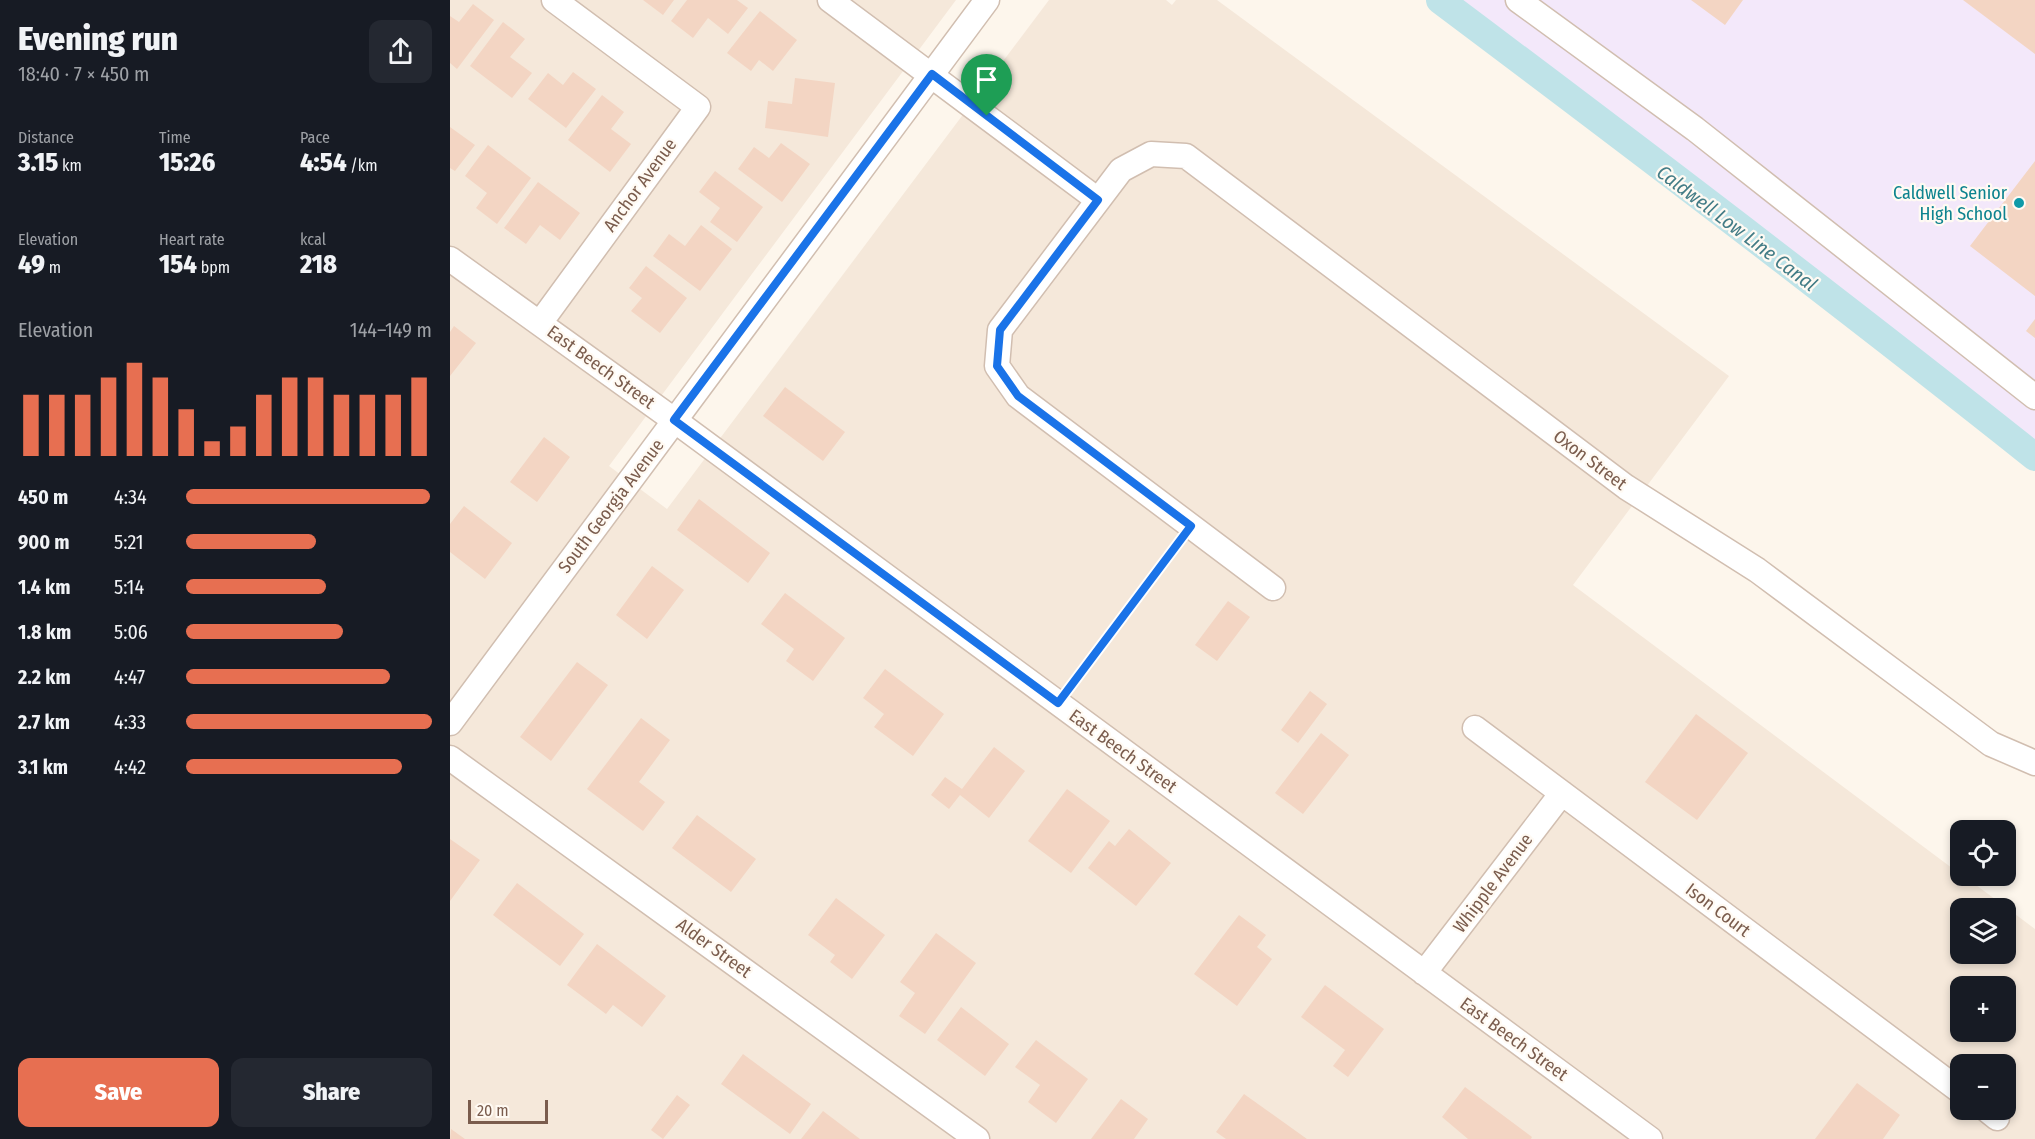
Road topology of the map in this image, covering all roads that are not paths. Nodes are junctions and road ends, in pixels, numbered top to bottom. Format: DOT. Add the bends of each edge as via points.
graph roads {
  1 [pos="554,0"];
  2 [pos="830,0"];
  3 [pos="987,0"];
  4 [pos="1518,0"];
  5 [pos="932,74"];
  6 [pos="1098,200"];
  7 [pos="450,259"];
  8 [pos="540,323"];
  9 [pos="2035,397"];
  10 [pos="674,420"];
  11 [pos="1273,588"];
  12 [pos="450,723"];
  13 [pos="1475,729"];
  14 [pos="450,758"];
  15 [pos="2035,763"];
  16 [pos="1562,793"];
  17 [pos="1424,973"];
  18 [pos="1950,1083"];
  19 [pos="977,1139"];
  20 [pos="1650,1139"];
  1 -- 8 [label="street, Anchor Avenue" via="698,107"];
  2 -- 5 [label="street"];
  3 -- 5 [label="street, South Georgia Avenue"];
  4 -- 9 [label="street" via="1695,129"];
  5 -- 6 [label="street"];
  5 -- 10 [label="street, South Georgia Avenue"];
  6 -- 11 [label="street" via="1000,330 997,366 1018,396"];
  6 -- 15 [label="street, Oxon Street" via="1121,170 1151,154 1186,156 1626,487 1757,570 1991,744"];
  7 -- 8 [label="street, East Beech Street"];
  8 -- 10 [label="street, East Beech Street"];
  10 -- 12 [label="street, South Georgia Avenue"];
  10 -- 17 [label="street, East Beech Street"];
  13 -- 16 [label="street, Ison Court"];
  14 -- 19 [label="street, Alder Street"];
  16 -- 17 [label="street, Whipple Avenue"];
  16 -- 18 [label="street, Ison Court"];
  17 -- 20 [label="street, East Beech Street"];
}
